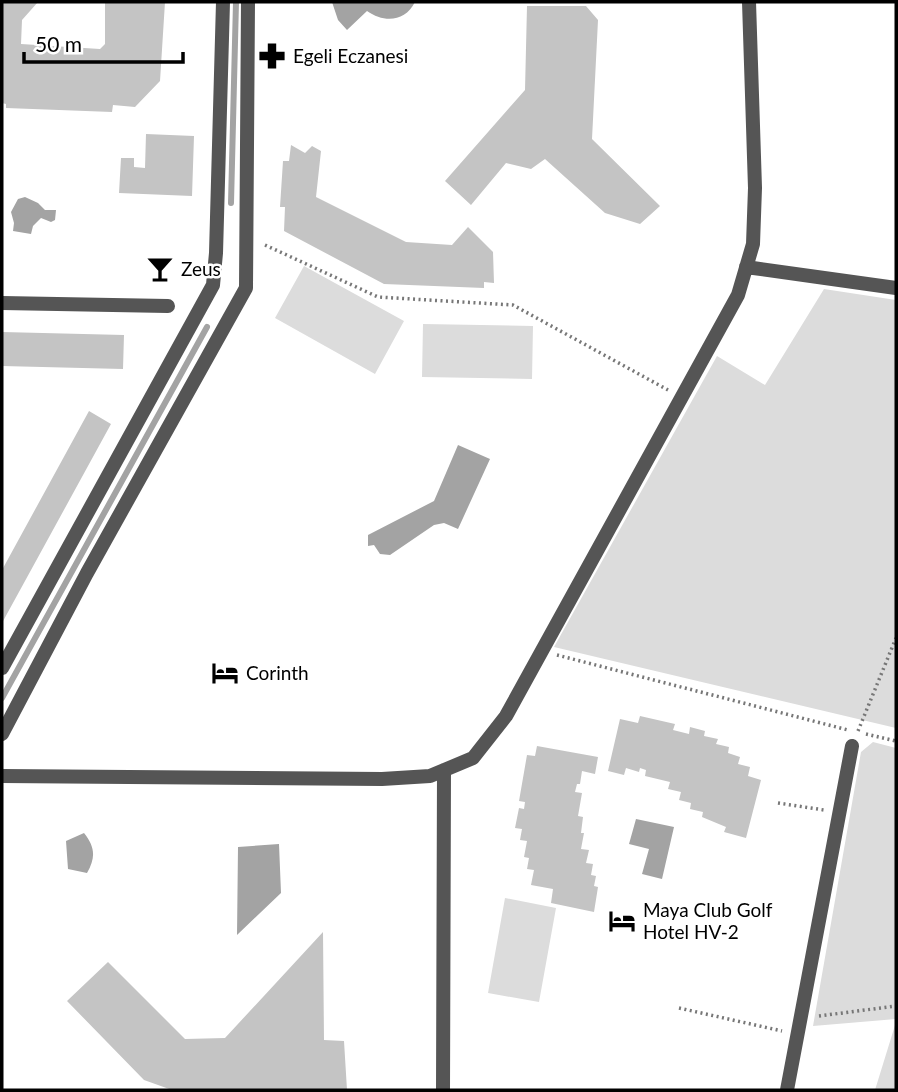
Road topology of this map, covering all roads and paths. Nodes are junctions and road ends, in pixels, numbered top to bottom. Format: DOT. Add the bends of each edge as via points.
graph roads {
  1 [pos="223,2"];
  2 [pos="248,2"];
  3 [pos="749,2"];
  4 [pos="246,236"];
  5 [pos="746,267"];
  6 [pos="896,288"];
  7 [pos="2,303"];
  8 [pos="167,306"];
  9 [pos="682,398"];
  10 [pos="896,638"];
  11 [pos="542,651"];
  12 [pos="2,668"];
  13 [pos="2,734"];
  14 [pos="855,739"];
  15 [pos="896,741"];
  16 [pos="444,770"];
  17 [pos="2,776"];
  18 [pos="778,803"];
  19 [pos="840,813"];
  20 [pos="896,1006"];
  21 [pos="679,1009"];
  22 [pos="800,1019"];
  23 [pos="797,1034"];
  24 [pos="443,1090"];
  25 [pos="787,1090"];
  1 -- 12 [label="street" via="213,285"];
  2 -- 4 [label="street"];
  3 -- 5 [label="street" via="755,188 753,244"];
  4 -- 9 [label="path" via="377,297 513,305"];
  4 -- 13 [label="street" via="246,289"];
  5 -- 6 [label="street"];
  5 -- 9 [label="street" via="738,295"];
  7 -- 8 [label="street"];
  9 -- 11 [label="street"];
  10 -- 14 [label="path"];
  11 -- 14 [label="path"];
  11 -- 16 [label="street" via="506,716 473,758"];
  14 -- 15 [label="path"];
  14 -- 19 [label="street"];
  16 -- 17 [label="street" via="430,776 329,781"];
  16 -- 24 [label="street"];
  18 -- 19 [label="path"];
  19 -- 22 [label="street"];
  20 -- 22 [label="path"];
  21 -- 23 [label="path"];
  22 -- 23 [label="street"];
  23 -- 25 [label="street"];
}
